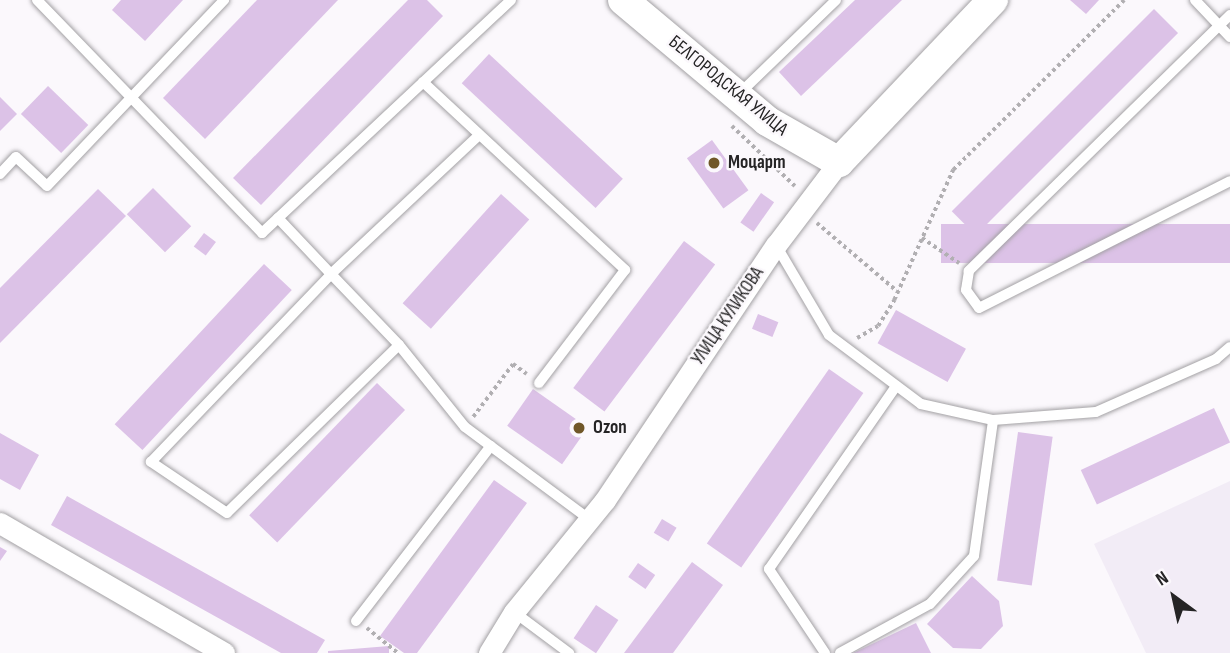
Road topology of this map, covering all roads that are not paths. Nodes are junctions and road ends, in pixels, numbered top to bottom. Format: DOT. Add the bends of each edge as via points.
graph roads {
  1 [pos="37,0"];
  2 [pos="224,0"];
  3 [pos="511,0"];
  4 [pos="623,0"];
  5 [pos="836,0"];
  6 [pos="993,0"];
  7 [pos="1195,0"];
  8 [pos="1230,15"];
  9 [pos="1218,25"];
  10 [pos="1230,37"];
  11 [pos="423,82"];
  12 [pos="133,96"];
  13 [pos="730,106"];
  14 [pos="479,135"];
  15 [pos="839,162"];
  16 [pos="0,174"];
  17 [pos="1230,181"];
  18 [pos="278,218"];
  19 [pos="776,246"];
  20 [pos="331,274"];
  21 [pos="398,345"];
  22 [pos="1230,347"];
  23 [pos="539,383"];
  24 [pos="896,386"];
  25 [pos="993,420"];
  26 [pos="491,446"];
  27 [pos="590,520"];
  28 [pos="0,523"];
  29 [pos="514,612"];
  30 [pos="356,621"];
  31 [pos="224,653"];
  32 [pos="489,653"];
  33 [pos="569,653"];
  34 [pos="825,653"];
  35 [pos="840,653"];
  1 -- 12 [label="lane"];
  2 -- 12 [label="lane"];
  3 -- 11 [label="lane"];
  4 -- 13 [label="main road, БЕЛГОРОДСКАЯ УЛИЦА"];
  5 -- 13 [label="lane"];
  6 -- 15 [label="main road, УЛИЦА КУЛИКОВА"];
  7 -- 9 [label="lane"];
  8 -- 9 [label="lane"];
  9 -- 10 [label="lane"];
  9 -- 17 [label="lane" via="969,271 965,290 979,308"];
  11 -- 14 [label="lane"];
  11 -- 18 [label="lane"];
  12 -- 16 [label="lane" via="47,187 16,157"];
  12 -- 18 [label="lane" via="262,233"];
  13 -- 15 [label="main road, БЕЛГОРОДСКАЯ УЛИЦА" via="767,121"];
  14 -- 20 [label="lane"];
  14 -- 23 [label="lane" via="625,270"];
  15 -- 19 [label="street, УЛИЦА КУЛИКОВА"];
  18 -- 20 [label="lane"];
  19 -- 24 [label="lane" via="828,335"];
  19 -- 27 [label="street, УЛИЦА КУЛИКОВА"];
  20 -- 21 [label="lane"];
  20 -- 21 [label="lane" via="150,462 227,513"];
  21 -- 26 [label="lane" via="465,426"];
  22 -- 25 [label="lane" via="1216,359 1096,412"];
  24 -- 25 [label="lane" via="921,404"];
  24 -- 34 [label="lane" via="769,569"];
  25 -- 35 [label="lane" via="974,556 930,604"];
  26 -- 27 [label="lane"];
  26 -- 30 [label="lane"];
  27 -- 29 [label="street, УЛИЦА КУЛИКОВА"];
  28 -- 31 [label="street"];
  29 -- 32 [label="street, УЛИЦА КУЛИКОВА"];
  29 -- 33 [label="lane"];
}
